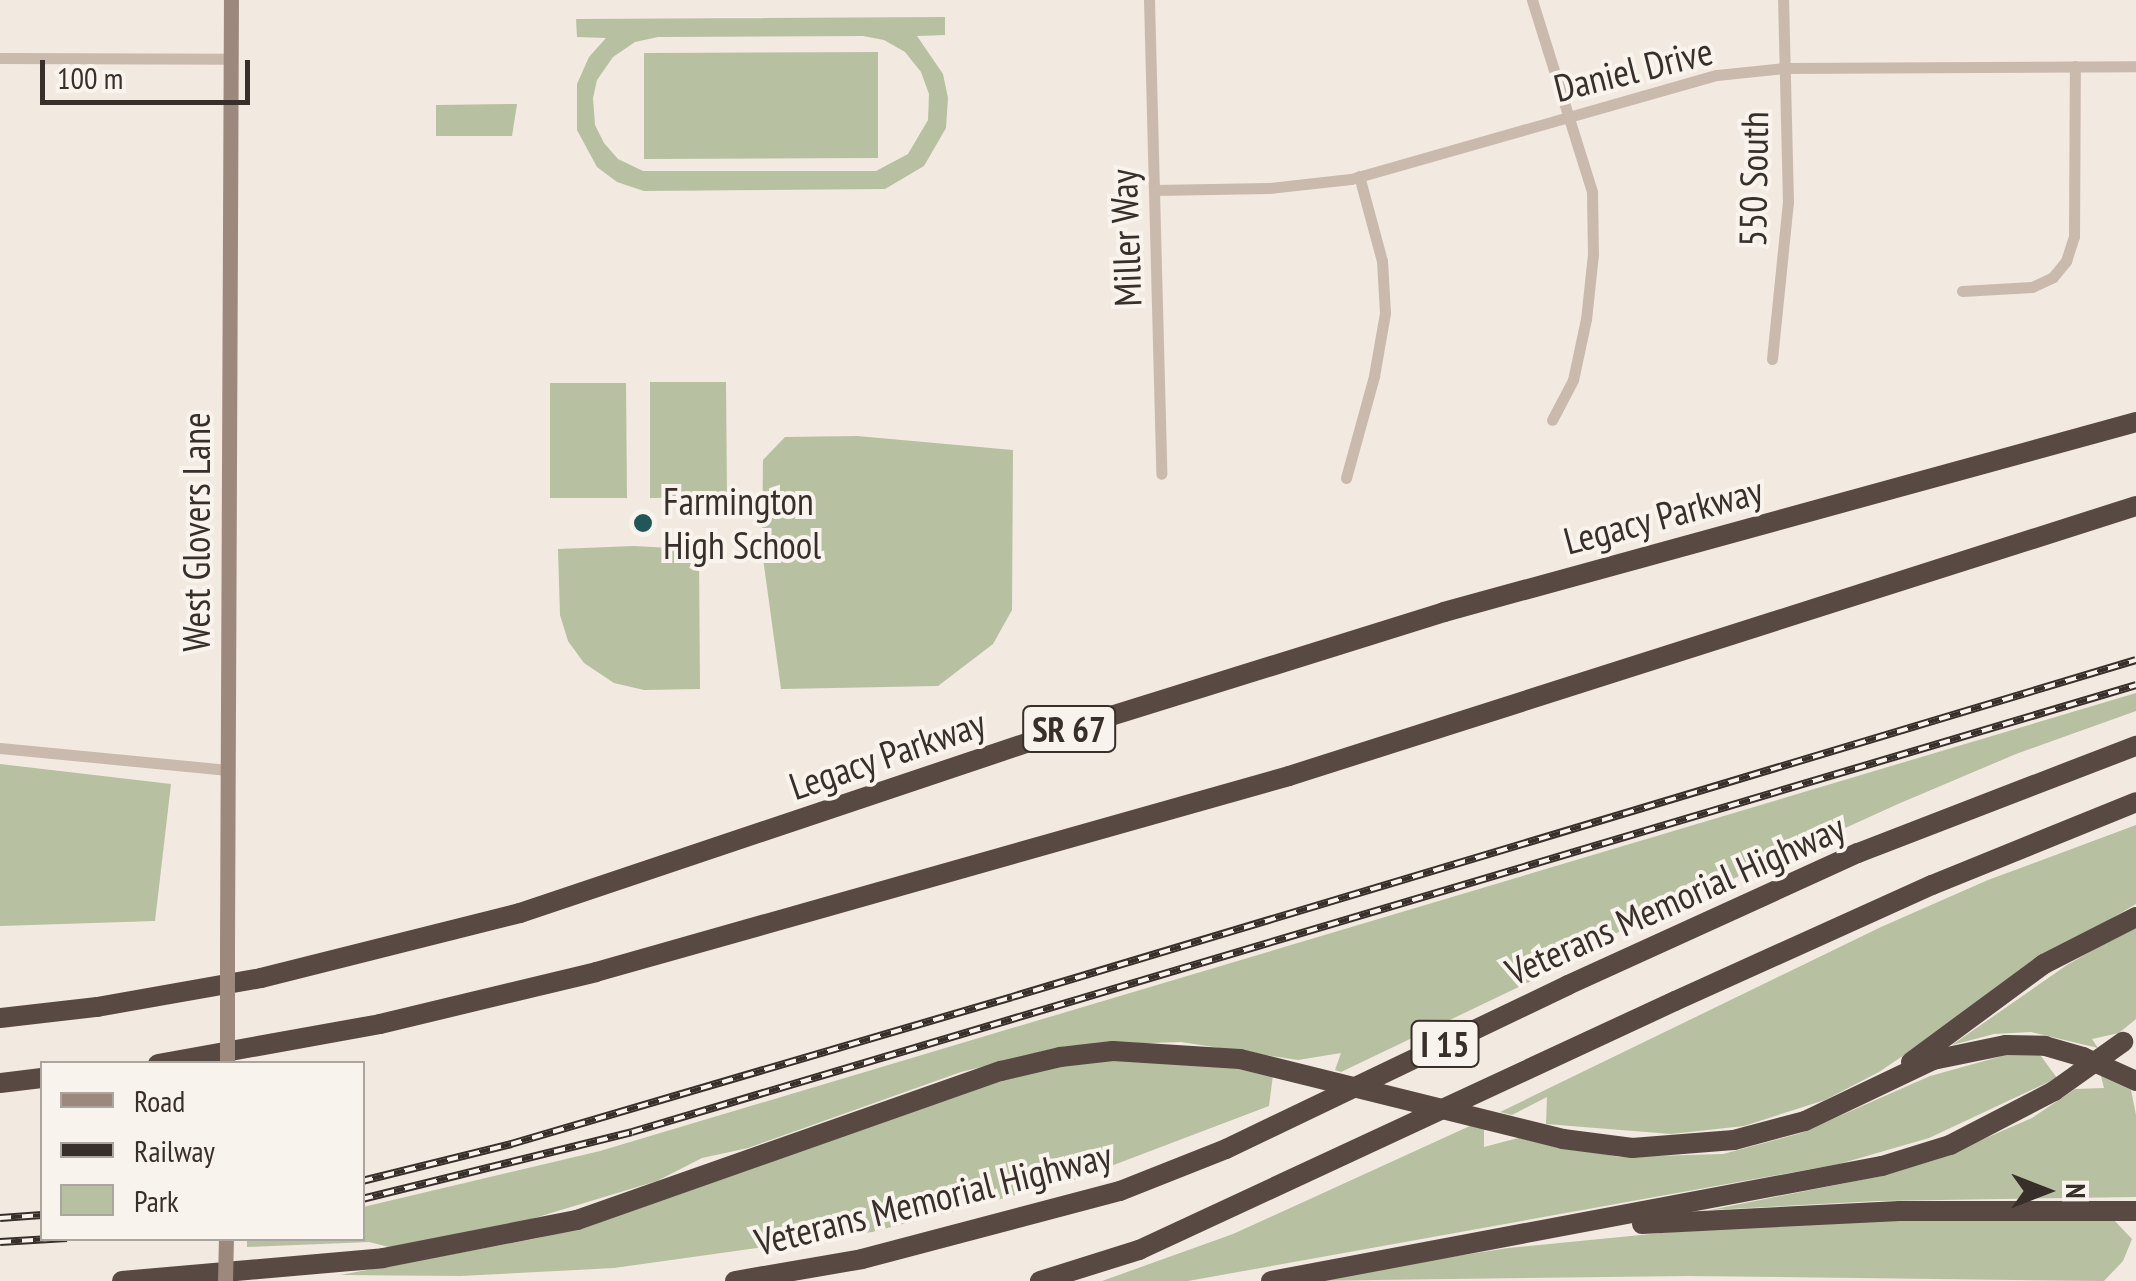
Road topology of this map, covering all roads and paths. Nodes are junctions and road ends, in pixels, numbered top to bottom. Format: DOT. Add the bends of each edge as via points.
graph roads {
  1 [pos="231,0"];
  2 [pos="1149,0"];
  3 [pos="1532,0"];
  4 [pos="1783,0"];
  5 [pos="0,58"];
  6 [pos="230,58"];
  7 [pos="2075,66"];
  8 [pos="2136,66"];
  9 [pos="1784,68"];
  10 [pos="1568,116"];
  11 [pos="1359,176"];
  12 [pos="1154,190"];
  13 [pos="1962,292"];
  14 [pos="1772,359"];
  15 [pos="1552,420"];
  16 [pos="2136,422"];
  17 [pos="1161,474"];
  18 [pos="1346,478"];
  19 [pos="2136,506"];
  20 [pos="2136,746"];
  21 [pos="0,748"];
  22 [pos="228,770"];
  23 [pos="2136,802"];
  24 [pos="2136,917"];
  25 [pos="0,1018"];
  26 [pos="2130,1037"];
  27 [pos="179,1061"];
  28 [pos="226,1061"];
  29 [pos="40,1078"];
  30 [pos="2136,1081"];
  31 [pos="1883,1082"];
  32 [pos="0,1083"];
  33 [pos="2136,1211"];
  34 [pos="1555,1228"];
  35 [pos="226,1241"];
  36 [pos="122,1281"];
  37 [pos="226,1281"];
  38 [pos="734,1281"];
  39 [pos="1040,1281"];
  40 [pos="1271,1281"];
  1 -- 6 [label="street, West Glovers Lane"];
  2 -- 12 [label="street, Miller Way"];
  3 -- 10 [label="street"];
  4 -- 9 [label="street, 550 South"];
  5 -- 6 [label="street"];
  6 -- 22 [label="street, West Glovers Lane"];
  7 -- 8 [label="street, Daniel Drive"];
  7 -- 9 [label="street, Daniel Drive"];
  7 -- 13 [label="street" via="2074,236 2066,261 2032,287"];
  9 -- 10 [label="street, Daniel Drive" via="1717,75"];
  9 -- 14 [label="street, 550 South" via="1788,202"];
  10 -- 11 [label="street, Daniel Drive"];
  10 -- 15 [label="street" via="1592,192 1593,254 1573,380"];
  11 -- 12 [label="street, Daniel Drive" via="1316,184"];
  11 -- 18 [label="street" via="1382,260 1385,313"];
  12 -- 17 [label="street, Miller Way"];
  16 -- 25 [label="highway, Legacy Parkway / SR 67" via="1444,612 1053,734 520,913 261,978"];
  19 -- 27 [label="highway" via="1308,770 709,940 438,1012"];
  20 -- 38 [label="highway, Veterans Memorial Highway / I 15" via="1858,853 1226,1149 1120,1192 862,1259"];
  21 -- 22 [label="street"];
  22 -- 28 [label="street, West Glovers Lane, bridge"];
  23 -- 39 [label="highway, I 15" via="1675,1000 1157,1242"];
  24 -- 31 [label="highway" via="2044,964"];
  26 -- 34 [label="highway, bridge" via="2054,1090 1950,1145 1882,1166"];
  29 -- 32 [label="highway"];
  30 -- 31 [label="highway" via="2045,1046 2006,1045 1932,1060"];
  31 -- 36 [label="highway, bridge" via="1805,1121 1734,1140 1632,1148 1563,1139 1240,1058 1113,1051 1001,1070 577,1220 384,1258"];
  33 -- 34 [label="highway" via="1900,1211"];
  34 -- 40 [label="highway"];
  35 -- 37 [label="street, bridge"];
}
